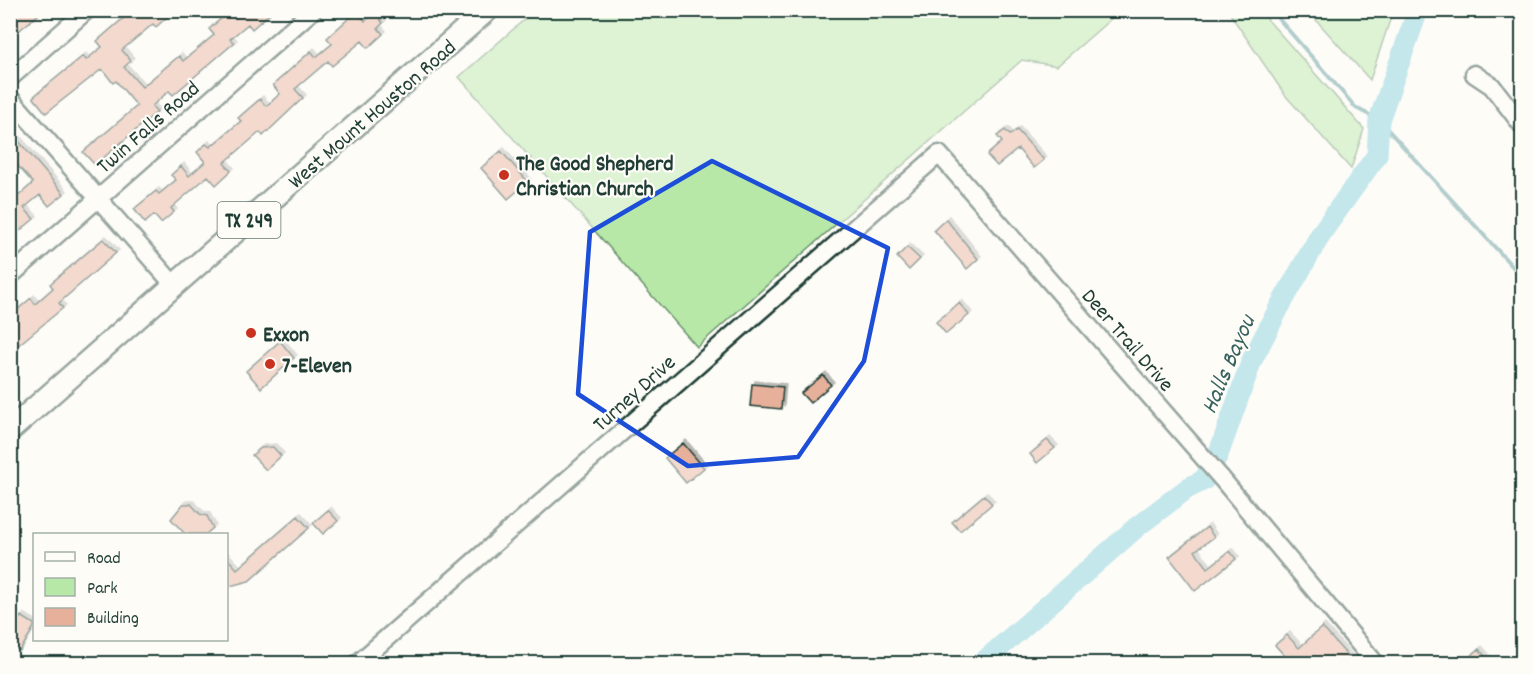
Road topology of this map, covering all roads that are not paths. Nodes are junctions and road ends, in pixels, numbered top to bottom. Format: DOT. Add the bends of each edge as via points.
graph roads {
  1 [pos="87,10"];
  2 [pos="313,10"];
  3 [pos="487,10"];
  4 [pos="1474,74"];
  5 [pos="10,78"];
  6 [pos="10,98"];
  7 [pos="1522,124"];
  8 [pos="939,154"];
  9 [pos="99,198"];
  10 [pos="10,276"];
  11 [pos="175,286"];
  12 [pos="10,430"];
  13 [pos="357,663"];
  14 [pos="1376,663"];
  1 -- 5 [label="street"];
  2 -- 9 [label="street, Twin Falls Road"];
  3 -- 11 [label="main road, West Mount Houston Road / TX 249"];
  4 -- 7 [label="street" via="1492,86"];
  6 -- 9 [label="street"];
  8 -- 13 [label="street, Turney Drive"];
  8 -- 14 [label="street, Deer Trail Drive" via="1222,479"];
  9 -- 10 [label="street, Twin Falls Road"];
  9 -- 11 [label="street"];
  11 -- 12 [label="main road, West Mount Houston Road / TX 249"];
}
